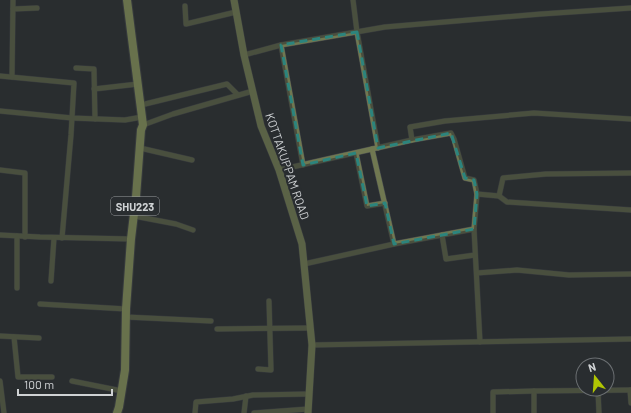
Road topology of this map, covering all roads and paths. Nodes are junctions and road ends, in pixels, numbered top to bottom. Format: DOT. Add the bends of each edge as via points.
graph roads {
  1 [pos="13,0"];
  2 [pos="127,0"];
  3 [pos="234,0"];
  4 [pos="353,0"];
  5 [pos="185,6"];
  6 [pos="37,8"];
  7 [pos="631,8"];
  8 [pos="13,9"];
  9 [pos="236,12"];
  10 [pos="357,32"];
  11 [pos="282,45"];
  12 [pos="244,55"];
  13 [pos="76,68"];
  14 [pos="0,76"];
  15 [pos="12,77"];
  16 [pos="138,84"];
  17 [pos="94,89"];
  18 [pos="253,91"];
  19 [pos="238,95"];
  20 [pos="141,105"];
  21 [pos="0,111"];
  22 [pos="72,118"];
  23 [pos="94,119"];
  24 [pos="631,119"];
  25 [pos="143,121"];
  26 [pos="412,140"];
  27 [pos="140,148"];
  28 [pos="375,148"];
  29 [pos="356,153"];
  30 [pos="192,160"];
  31 [pos="303,165"];
  32 [pos="0,170"];
  33 [pos="279,170"];
  34 [pos="631,173"];
  35 [pos="477,194"];
  36 [pos="499,196"];
  37 [pos="385,203"];
  38 [pos="631,210"];
  39 [pos="134,216"];
  40 [pos="474,229"];
  41 [pos="193,230"];
  42 [pos="0,235"];
  43 [pos="442,235"];
  44 [pos="17,236"];
  45 [pos="25,237"];
  46 [pos="54,238"];
  47 [pos="62,238"];
  48 [pos="131,239"];
  49 [pos="394,244"];
  50 [pos="476,255"];
  51 [pos="304,264"];
  52 [pos="476,273"];
  53 [pos="631,274"];
  54 [pos="51,281"];
  55 [pos="17,288"];
  56 [pos="269,301"];
  57 [pos="40,304"];
  58 [pos="126,313"];
  59 [pos="212,321"];
  60 [pos="270,328"];
  61 [pos="310,328"];
  62 [pos="217,329"];
  63 [pos="0,336"];
  64 [pos="14,337"];
  65 [pos="39,338"];
  66 [pos="631,339"];
  67 [pos="480,342"];
  68 [pos="312,345"];
  69 [pos="258,369"];
  70 [pos="52,378"];
  71 [pos="0,381"];
  72 [pos="72,381"];
  73 [pos="615,390"];
  74 [pos="631,390"];
  75 [pos="122,391"];
  76 [pos="534,391"];
  77 [pos="575,391"];
  78 [pos="309,394"];
  79 [pos="246,396"];
  80 [pos="598,397"];
  81 [pos="631,403"];
  82 [pos="308,411"];
  83 [pos="4,413"];
  84 [pos="117,413"];
  85 [pos="195,413"];
  86 [pos="244,413"];
  87 [pos="254,413"];
  88 [pos="493,413"];
  89 [pos="534,413"];
  90 [pos="599,413"];
  1 -- 8 [label="street"];
  2 -- 16 [label="main road, SHU223"];
  3 -- 9 [label="street, KOTTAKUPPAM ROAD"];
  4 -- 10 [label="street"];
  5 -- 9 [label="street" via="186,24"];
  6 -- 8 [label="street"];
  7 -- 10 [label="street"];
  8 -- 15 [label="street"];
  9 -- 12 [label="street, KOTTAKUPPAM ROAD"];
  10 -- 11 [label="street"];
  10 -- 28 [label="street"];
  11 -- 12 [label="street"];
  11 -- 31 [label="street"];
  12 -- 18 [label="street, KOTTAKUPPAM ROAD"];
  13 -- 17 [label="street" via="94,69"];
  14 -- 15 [label="street"];
  15 -- 22 [label="street" via="74,83"];
  16 -- 17 [label="street"];
  16 -- 20 [label="main road, SHU223"];
  17 -- 23 [label="street"];
  18 -- 19 [label="street"];
  18 -- 33 [label="street, KOTTAKUPPAM ROAD" via="261,126"];
  19 -- 20 [label="street" via="227,84"];
  19 -- 25 [label="street"];
  20 -- 25 [label="main road, SHU223"];
  21 -- 22 [label="street"];
  22 -- 23 [label="street"];
  22 -- 47 [label="street"];
  23 -- 25 [label="street"];
  24 -- 26 [label="street" via="534,114 445,120 410,127"];
  25 -- 27 [label="main road, SHU223"];
  26 -- 28 [label="street"];
  26 -- 35 [label="street" via="451,133 465,178 474,180"];
  27 -- 30 [label="street"];
  27 -- 39 [label="main road, SHU223"];
  28 -- 29 [label="street"];
  28 -- 37 [label="street"];
  29 -- 31 [label="street"];
  29 -- 37 [label="street" via="367,206"];
  31 -- 33 [label="street"];
  32 -- 45 [label="street" via="25,173"];
  33 -- 51 [label="street, KOTTAKUPPAM ROAD" via="302,244"];
  34 -- 36 [label="street" via="546,174 503,178"];
  35 -- 36 [label="street"];
  35 -- 40 [label="street"];
  36 -- 38 [label="street" via="507,202"];
  37 -- 49 [label="street"];
  39 -- 41 [label="street"];
  39 -- 48 [label="main road, SHU223"];
  40 -- 43 [label="street"];
  40 -- 50 [label="street"];
  42 -- 44 [label="street"];
  43 -- 49 [label="street"];
  43 -- 50 [label="street" via="446,259"];
  44 -- 45 [label="street"];
  44 -- 55 [label="street"];
  45 -- 46 [label="street"];
  46 -- 47 [label="street"];
  46 -- 54 [label="street"];
  47 -- 48 [label="street"];
  48 -- 58 [label="main road, SHU223"];
  49 -- 51 [label="street"];
  50 -- 52 [label="street"];
  51 -- 61 [label="street, KOTTAKUPPAM ROAD"];
  52 -- 53 [label="street" via="517,270 569,275"];
  52 -- 67 [label="street"];
  56 -- 60 [label="street"];
  57 -- 58 [label="street"];
  58 -- 59 [label="street"];
  58 -- 75 [label="main road, SHU223"];
  60 -- 61 [label="street"];
  60 -- 62 [label="street"];
  60 -- 69 [label="street" via="271,370"];
  61 -- 68 [label="street, KOTTAKUPPAM ROAD"];
  63 -- 64 [label="street"];
  64 -- 65 [label="street"];
  64 -- 70 [label="street" via="18,377"];
  66 -- 67 [label="street"];
  67 -- 68 [label="street"];
  68 -- 78 [label="street, KOTTAKUPPAM ROAD"];
  71 -- 83 [label="street"];
  72 -- 75 [label="street"];
  73 -- 74 [label="street"];
  74 -- 81 [label="street"];
  75 -- 84 [label="main road, SHU223"];
  76 -- 77 [label="street"];
  76 -- 88 [label="street" via="493,392"];
  76 -- 89 [label="street"];
  78 -- 79 [label="street"];
  78 -- 82 [label="street, KOTTAKUPPAM ROAD"];
  79 -- 85 [label="street" via="196,402"];
  79 -- 86 [label="street"];
  80 -- 90 [label="street"];
  82 -- 87 [label="street"];
}
